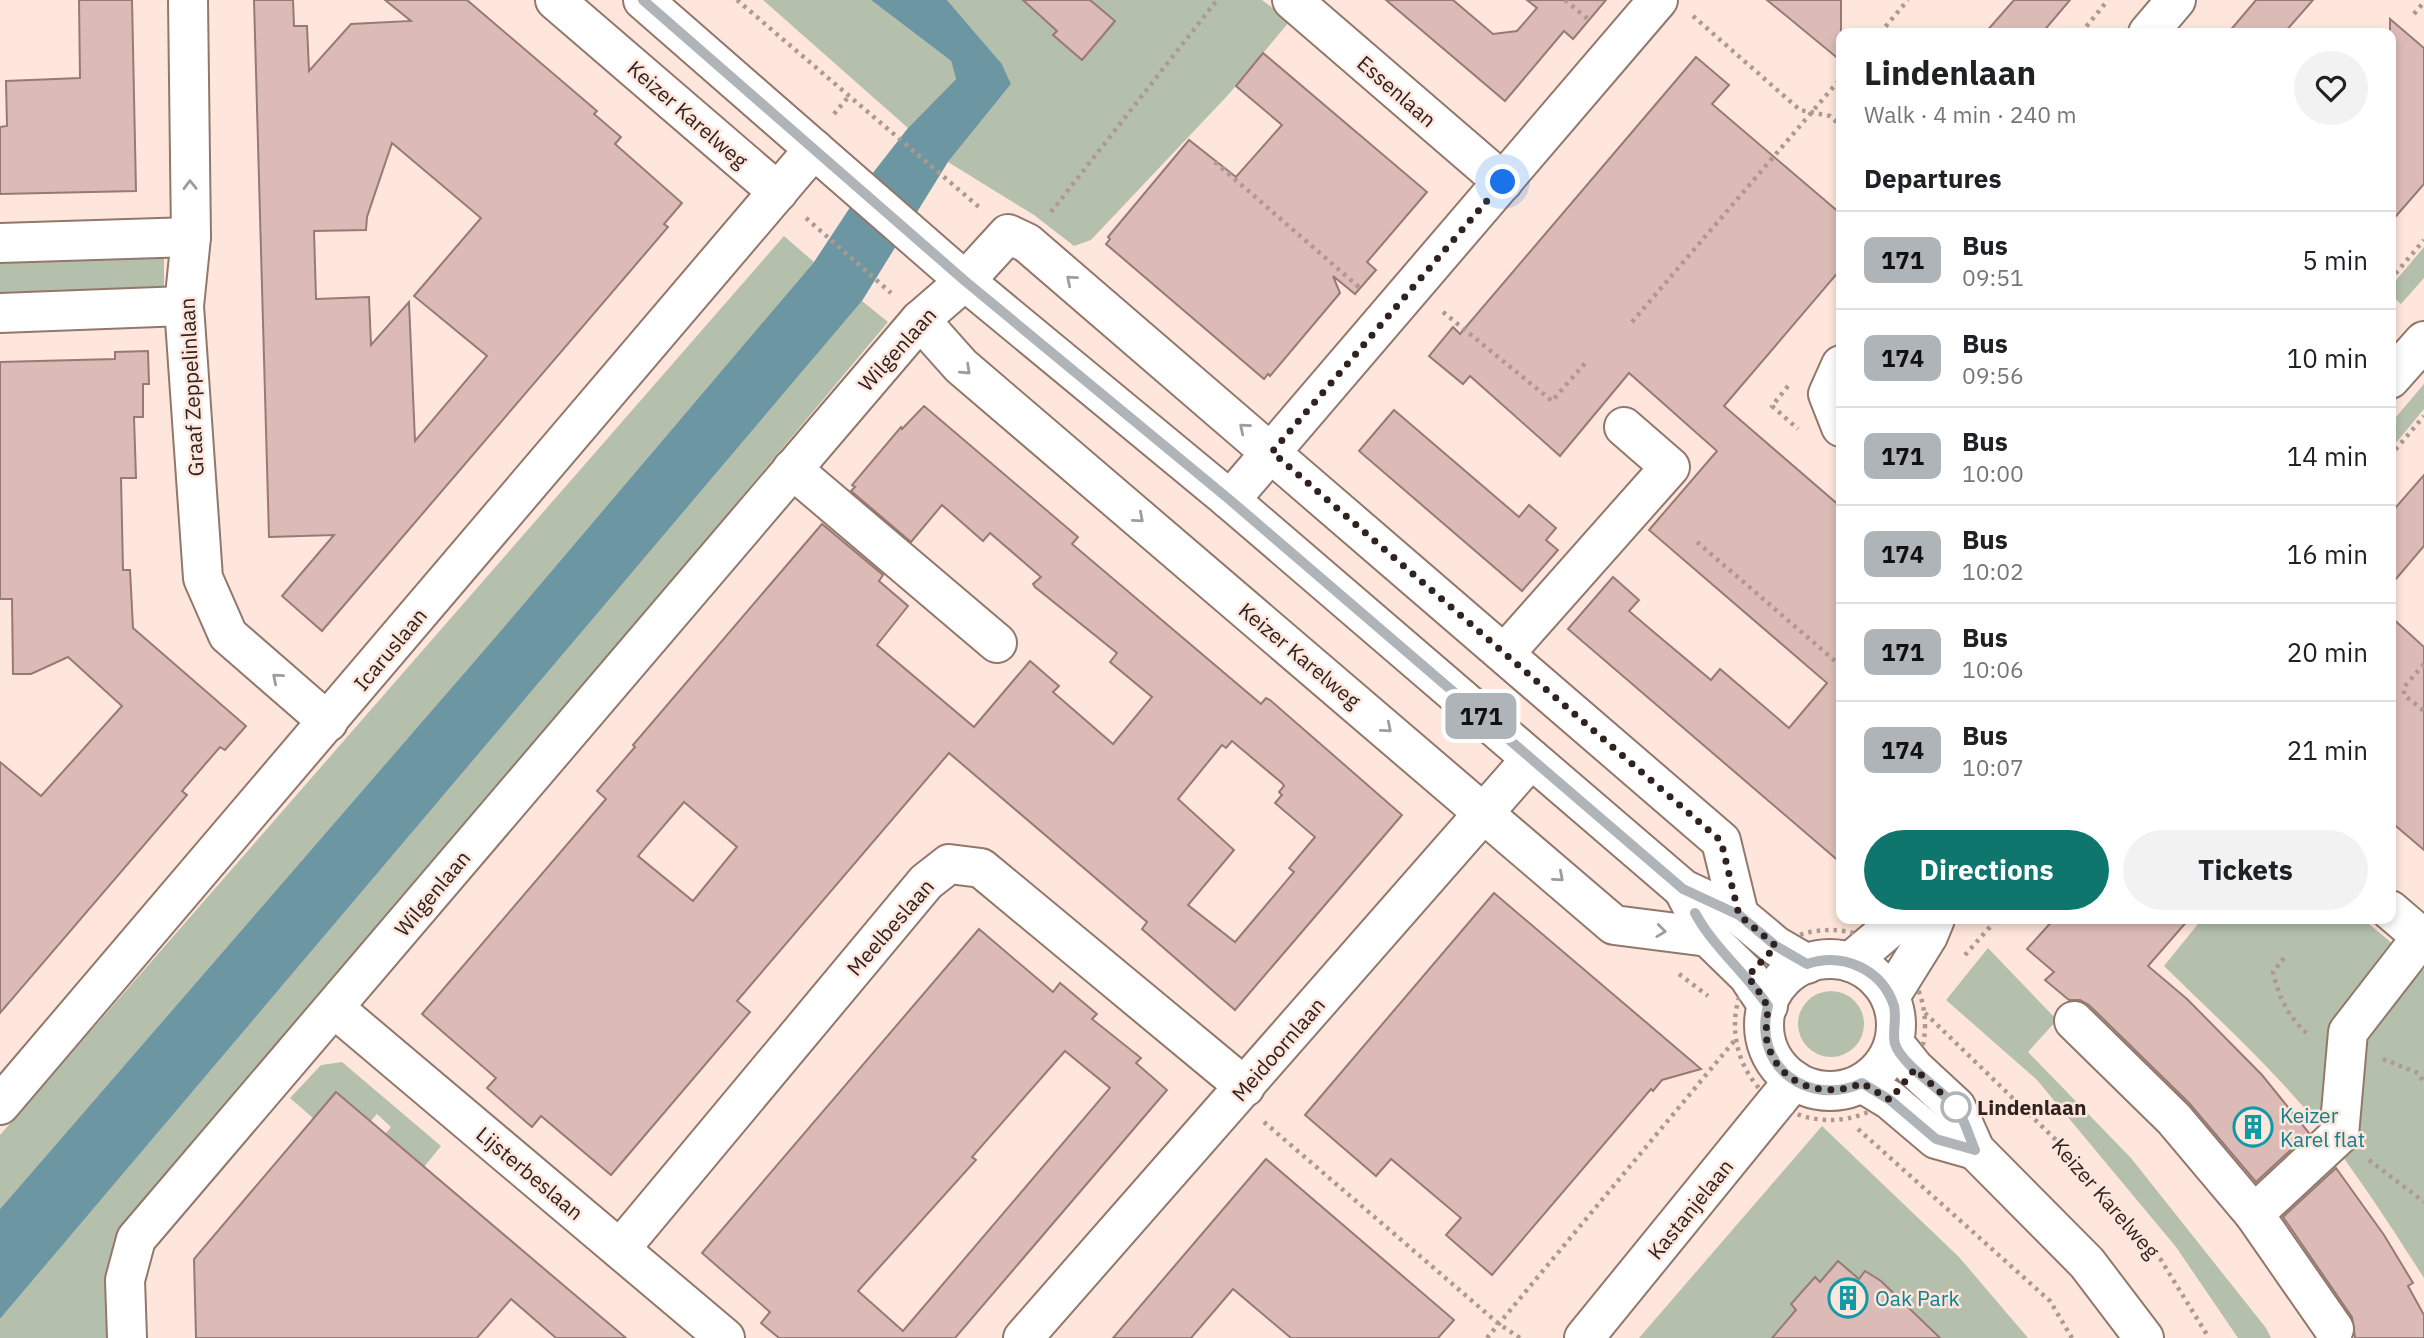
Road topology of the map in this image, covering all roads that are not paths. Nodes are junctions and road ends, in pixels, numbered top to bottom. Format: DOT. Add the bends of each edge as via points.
graph roads {
  1 [pos="188,0"];
  2 [pos="555,0"];
  3 [pos="643,0"];
  4 [pos="1292,0"];
  5 [pos="2176,0"];
  6 [pos="1672,5"];
  7 [pos="2152,28"];
  8 [pos="814,149"];
  9 [pos="1503,182"];
  10 [pos="778,192"];
  11 [pos="191,237"];
  12 [pos="0,243"];
  13 [pos="965,281"];
  14 [pos="184,306"];
  15 [pos="0,313"];
  16 [pos="920,320"];
  17 [pos="2424,341"];
  18 [pos="2396,372"];
  19 [pos="1836,376"];
  20 [pos="1836,414"];
  21 [pos="1624,427"];
  22 [pos="1272,452"];
  23 [pos="792,469"];
  24 [pos="1230,500"];
  25 [pos="998,643"];
  26 [pos="1505,653"];
  27 [pos="328,722"];
  28 [pos="1531,760"];
  29 [pos="1485,811"];
  30 [pos="1683,889"];
  31 [pos="1739,915"];
  32 [pos="2396,915"];
  33 [pos="1931,924"];
  34 [pos="2423,936"];
  35 [pos="1708,937"];
  36 [pos="1875,941"];
  37 [pos="1792,955"];
  38 [pos="1898,983"];
  39 [pos="1758,991"];
  40 [pos="334,1008"];
  41 [pos="2074,1021"];
  42 [pos="1905,1057"];
  43 [pos="1245,1087"];
  44 [pos="1876,1091"];
  45 [pos="1784,1092"];
  46 [pos="0,1105"];
  47 [pos="1975,1150"];
  48 [pos="2255,1214"];
  49 [pos="620,1249"];
  50 [pos="2334,1329"];
  51 [pos="127,1338"];
  52 [pos="725,1338"];
  53 [pos="1023,1338"];
  54 [pos="1584,1338"];
  55 [pos="2144,1338"];
  11 -- 1 [label="street, Graaf Zeppelinlaan, one-way"];
  2 -- 10 [label="street, Keizer Karelweg"];
  3 -- 8 [label="street"];
  4 -- 9 [label="street, Essenlaan"];
  5 -- 7 [label="street"];
  6 -- 9 [label="street"];
  8 -- 10 [label="street"];
  8 -- 13 [label="street"];
  9 -- 22 [label="street"];
  10 -- 27 [label="street, Icaruslaan"];
  11 -- 12 [label="street"];
  11 -- 14 [label="street, Graaf Zeppelinlaan"];
  13 -- 16 [label="street, Wilgenlaan"];
  22 -- 13 [label="street, Wilgenlaan, one-way" via="1017,239"];
  13 -- 24 [label="street"];
  14 -- 15 [label="street"];
  27 -- 14 [label="street, Graaf Zeppelinlaan, one-way" via="228,635 203,578"];
  16 -- 23 [label="street, Wilgenlaan"];
  16 -- 29 [label="street, Keizer Karelweg, one-way" via="961,366"];
  17 -- 18 [label="street"];
  19 -- 20 [label="street" via="1828,394"];
  21 -- 26 [label="street" via="1670,467"];
  22 -- 24 [label="street"];
  22 -- 26 [label="street"];
  23 -- 25 [label="street"];
  23 -- 40 [label="street, Wilgenlaan"];
  24 -- 28 [label="street"];
  26 -- 31 [label="street" via="1721,841"];
  27 -- 46 [label="street, Icaruslaan"];
  28 -- 29 [label="street, Meidoornlaan"];
  28 -- 30 [label="street"];
  29 -- 35 [label="street, Keizer Karelweg, one-way" via="1614,925"];
  29 -- 43 [label="street, Meidoornlaan"];
  30 -- 31 [label="street"];
  30 -- 35 [label="street"];
  31 -- 37 [label="street"];
  32 -- 34 [label="street"];
  33 -- 38 [label="street"];
  34 -- 48 [label="street" via="2348,1032 2339,1135"];
  35 -- 39 [label="street"];
  36 -- 37 [label="street" via="1828,959"];
  36 -- 38 [label="street" via="1878,979"];
  37 -- 39 [label="street" via="1778,985"];
  38 -- 42 [label="street" via="1896,1018"];
  39 -- 45 [label="street" via="1769,1050 1781,1069"];
  40 -- 49 [label="street, Lijsterbeslaan"];
  40 -- 51 [label="street, Wilgenlaan" via="136,1239 125,1280"];
  41 -- 48 [label="street" via="2174,1119"];
  42 -- 44 [label="street" via="1880,1069"];
  42 -- 47 [label="street" via="1956,1107"];
  43 -- 49 [label="street, Meelbeslaan" via="981,869 949,864 926,881"];
  43 -- 53 [label="street, Meidoornlaan"];
  44 -- 45 [label="street" via="1808,1088"];
  44 -- 47 [label="street" via="1936,1139"];
  45 -- 54 [label="street, Kastanjelaan"];
  47 -- 55 [label="street" via="2087,1263"];
  48 -- 50 [label="street"];
  49 -- 52 [label="street, Lijsterbeslaan"];
}
